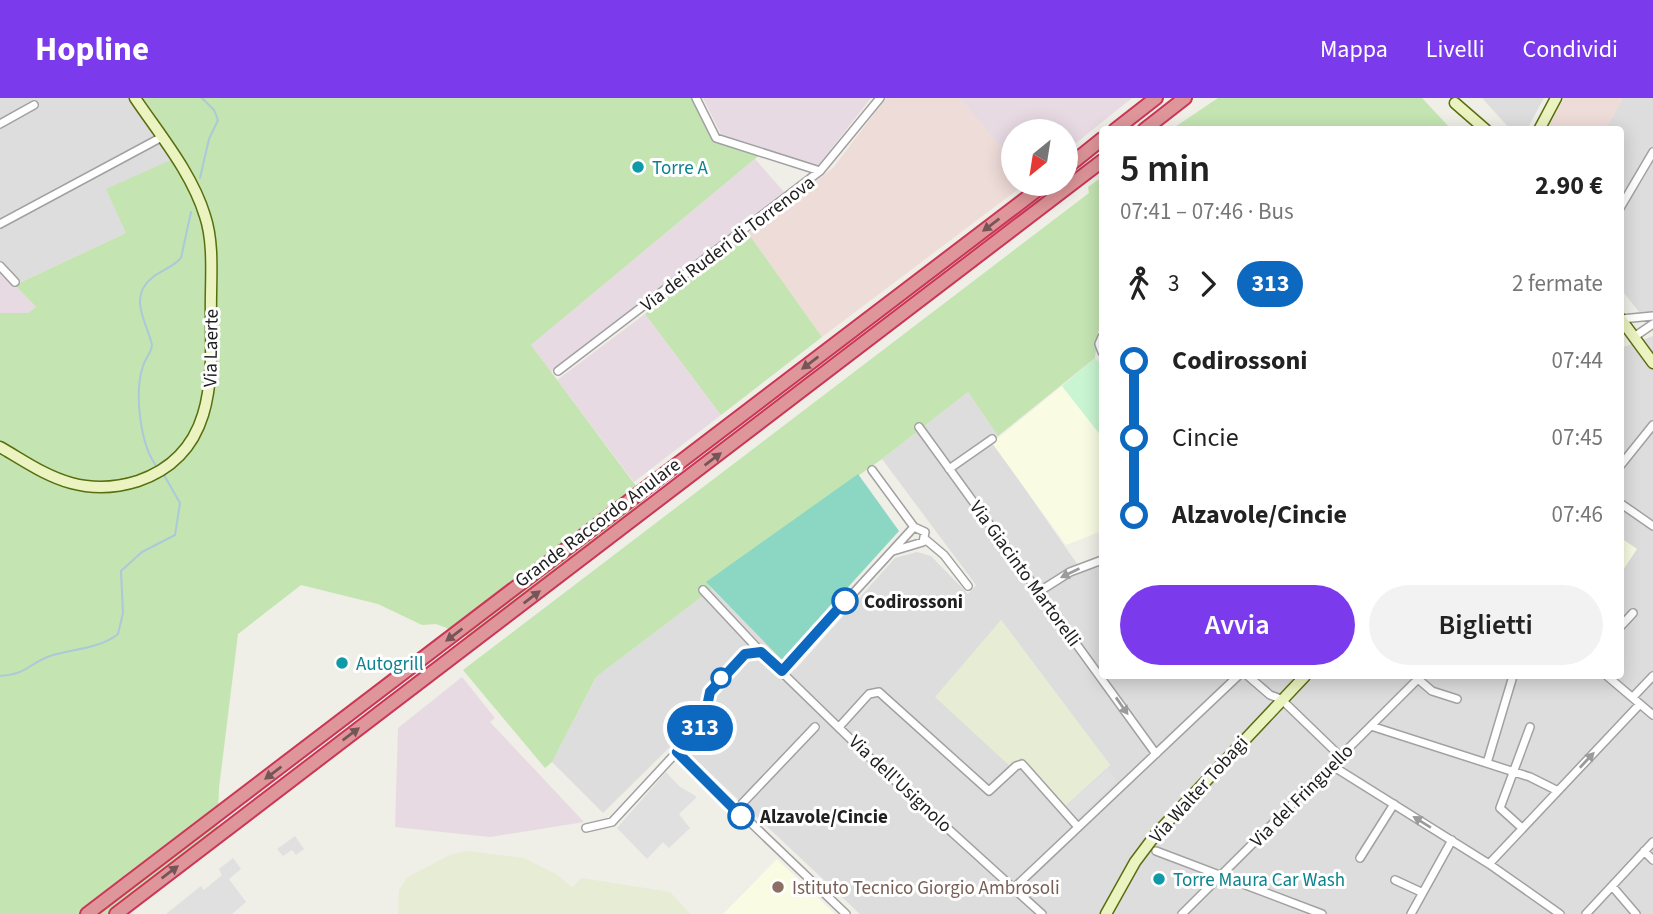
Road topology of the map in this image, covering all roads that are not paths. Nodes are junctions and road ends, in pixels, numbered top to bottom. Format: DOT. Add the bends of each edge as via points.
graph roads {
  1 [pos="135,98"];
  2 [pos="696,98"];
  3 [pos="880,98"];
  4 [pos="1156,98"];
  5 [pos="1185,98"];
  6 [pos="1556,98"];
  7 [pos="1453,100"];
  8 [pos="34,105"];
  9 [pos="0,124"];
  10 [pos="1120,126"];
  11 [pos="1149,126"];
  12 [pos="1473,126"];
  13 [pos="1482,126"];
  14 [pos="1541,126"];
  15 [pos="162,138"];
  16 [pos="1099,141"];
  17 [pos="1653,152"];
  18 [pos="1078,158"];
  19 [pos="1099,163"];
  20 [pos="820,171"];
  21 [pos="1029,196"];
  22 [pos="1624,201"];
  23 [pos="0,224"];
  24 [pos="0,266"];
  25 [pos="15,282"];
  26 [pos="1653,316"];
  27 [pos="1624,318"];
  28 [pos="1624,322"];
  29 [pos="1653,324"];
  30 [pos="1624,336"];
  31 [pos="1634,337"];
  32 [pos="1653,363"];
  33 [pos="558,371"];
  34 [pos="1653,425"];
  35 [pos="919,427"];
  36 [pos="992,439"];
  37 [pos="0,447"];
  38 [pos="1624,461"];
  39 [pos="949,469"];
  40 [pos="872,470"];
  41 [pos="1624,506"];
  42 [pos="1653,526"];
  43 [pos="914,527"];
  44 [pos="925,539"];
  45 [pos="892,551"];
  46 [pos="1099,561"];
  47 [pos="968,586"];
  48 [pos="703,590"];
  49 [pos="1040,591"];
  50 [pos="1633,613"];
  51 [pos="1624,623"];
  52 [pos="761,652"];
  53 [pos="782,671"];
  54 [pos="1099,674"];
  55 [pos="1653,676"];
  56 [pos="1103,679"];
  57 [pos="1235,679"];
  58 [pos="1251,679"];
  59 [pos="1302,679"];
  60 [pos="1417,679"];
  61 [pos="1421,679"];
  62 [pos="1512,679"];
  63 [pos="1611,679"];
  64 [pos="1633,697"];
  65 [pos="1281,699"];
  66 [pos="1457,699"];
  67 [pos="1640,704"];
  68 [pos="1653,715"];
  69 [pos="840,726"];
  70 [pos="1371,726"];
  71 [pos="815,727"];
  72 [pos="1530,727"];
  73 [pos="677,752"];
  74 [pos="1156,754"];
  75 [pos="1340,756"];
  76 [pos="1486,763"];
  77 [pos="1331,765"];
  78 [pos="1514,773"];
  79 [pos="1558,791"];
  80 [pos="1394,804"];
  81 [pos="736,810"];
  82 [pos="1078,827"];
  83 [pos="586,828"];
  84 [pos="1522,828"];
  85 [pos="1452,840"];
  86 [pos="1653,842"];
  87 [pos="1156,851"];
  88 [pos="1644,851"];
  89 [pos="1360,858"];
  90 [pos="1653,860"];
  91 [pos="1489,863"];
  92 [pos="1219,877"];
  93 [pos="1395,880"];
  94 [pos="1612,886"];
  95 [pos="1014,888"];
  96 [pos="1421,892"];
  97 [pos="87,914"];
  98 [pos="116,914"];
  99 [pos="846,914"];
  100 [pos="1042,914"];
  101 [pos="1106,914"];
  102 [pos="1182,914"];
  103 [pos="1322,914"];
  104 [pos="1411,914"];
  105 [pos="1560,914"];
  106 [pos="1586,914"];
  107 [pos="1636,914"];
  1 -- 15 [label="street, Via Laerte"];
  2 -- 20 [label="street" via="716,138"];
  3 -- 20 [label="street, Via dei Ruderi di Torrenova"];
  4 -- 10 [label="highway"];
  5 -- 11 [label="highway"];
  6 -- 14 [label="street"];
  7 -- 12 [label="street"];
  7 -- 13 [label="street"];
  8 -- 9 [label="street"];
  15 -- 23 [label="street"];
  15 -- 37 [label="street, Via Laerte" via="198,198 210,242 208,399 192,440 170,465 148,477 111,487 76,484"];
  16 -- 18 [label="highway"];
  17 -- 22 [label="street"];
  98 -- 19 [label="highway, Grande Raccordo Anulare, one-way"];
  20 -- 33 [label="street, Via dei Ruderi di Torrenova"];
  21 -- 97 [label="highway, Grande Raccordo Anulare, one-way"];
  24 -- 25 [label="street"];
  26 -- 27 [label="street"];
  28 -- 31 [label="street"];
  29 -- 31 [label="street"];
  30 -- 31 [label="street"];
  31 -- 32 [label="street"];
  34 -- 38 [label="street"];
  35 -- 39 [label="street, Via Giacinto Martorelli"];
  36 -- 39 [label="street"];
  39 -- 49 [label="street, Via Giacinto Martorelli"];
  40 -- 43 [label="street"];
  41 -- 42 [label="street"];
  43 -- 44 [label="street" via="922,529"];
  43 -- 45 [label="street"];
  44 -- 45 [label="street" via="919,545"];
  44 -- 47 [label="street"];
  45 -- 53 [label="street"];
  46 -- 49 [label="street, one-way" via="1067,573"];
  48 -- 52 [label="street, Via dell'Usignolo"];
  49 -- 54 [label="street, Via Giacinto Martorelli, one-way"];
  50 -- 51 [label="street"];
  52 -- 53 [label="street, Via dell'Usignolo"];
  52 -- 73 [label="street" via="745,654 719,680 708,697 702,724"];
  53 -- 69 [label="street, Via dell'Usignolo"];
  55 -- 64 [label="street"];
  56 -- 74 [label="street, Via Giacinto Martorelli, one-way"];
  57 -- 74 [label="street"];
  58 -- 65 [label="street"];
  59 -- 65 [label="street, Via Walter Tobagi"];
  60 -- 70 [label="street, Via del Fringuello"];
  61 -- 66 [label="street" via="1432,691"];
  62 -- 76 [label="street"];
  63 -- 64 [label="street"];
  64 -- 67 [label="street"];
  65 -- 75 [label="street"];
  65 -- 101 [label="street, Via Walter Tobagi" via="1156,834"];
  67 -- 68 [label="street"];
  79 -- 67 [label="street, one-way"];
  69 -- 82 [label="street" via="871,693 879,692 989,791 1023,765"];
  69 -- 95 [label="street, Via dell'Usignolo"];
  70 -- 75 [label="street, Via del Fringuello"];
  70 -- 76 [label="street"];
  71 -- 81 [label="street"];
  72 -- 78 [label="street"];
  73 -- 81 [label="street"];
  73 -- 83 [label="street" via="612,822"];
  74 -- 82 [label="street"];
  75 -- 77 [label="street, Via del Fringuello"];
  76 -- 78 [label="street"];
  77 -- 80 [label="street"];
  77 -- 92 [label="street, Via del Fringuello"];
  78 -- 79 [label="street"];
  78 -- 84 [label="street" via="1500,809"];
  79 -- 84 [label="street"];
  85 -- 80 [label="street, one-way"];
  80 -- 89 [label="street"];
  81 -- 99 [label="street"];
  82 -- 95 [label="street"];
  84 -- 91 [label="street"];
  85 -- 91 [label="street"];
  85 -- 96 [label="street"];
  86 -- 88 [label="street"];
  87 -- 92 [label="street"];
  88 -- 90 [label="street"];
  88 -- 94 [label="street"];
  91 -- 105 [label="street"];
  92 -- 102 [label="street, Via del Fringuello"];
  92 -- 103 [label="street"];
  93 -- 96 [label="street"];
  94 -- 106 [label="street"];
  94 -- 107 [label="street"];
  95 -- 100 [label="street, Via dell'Usignolo"];
  96 -- 104 [label="street"];
}
